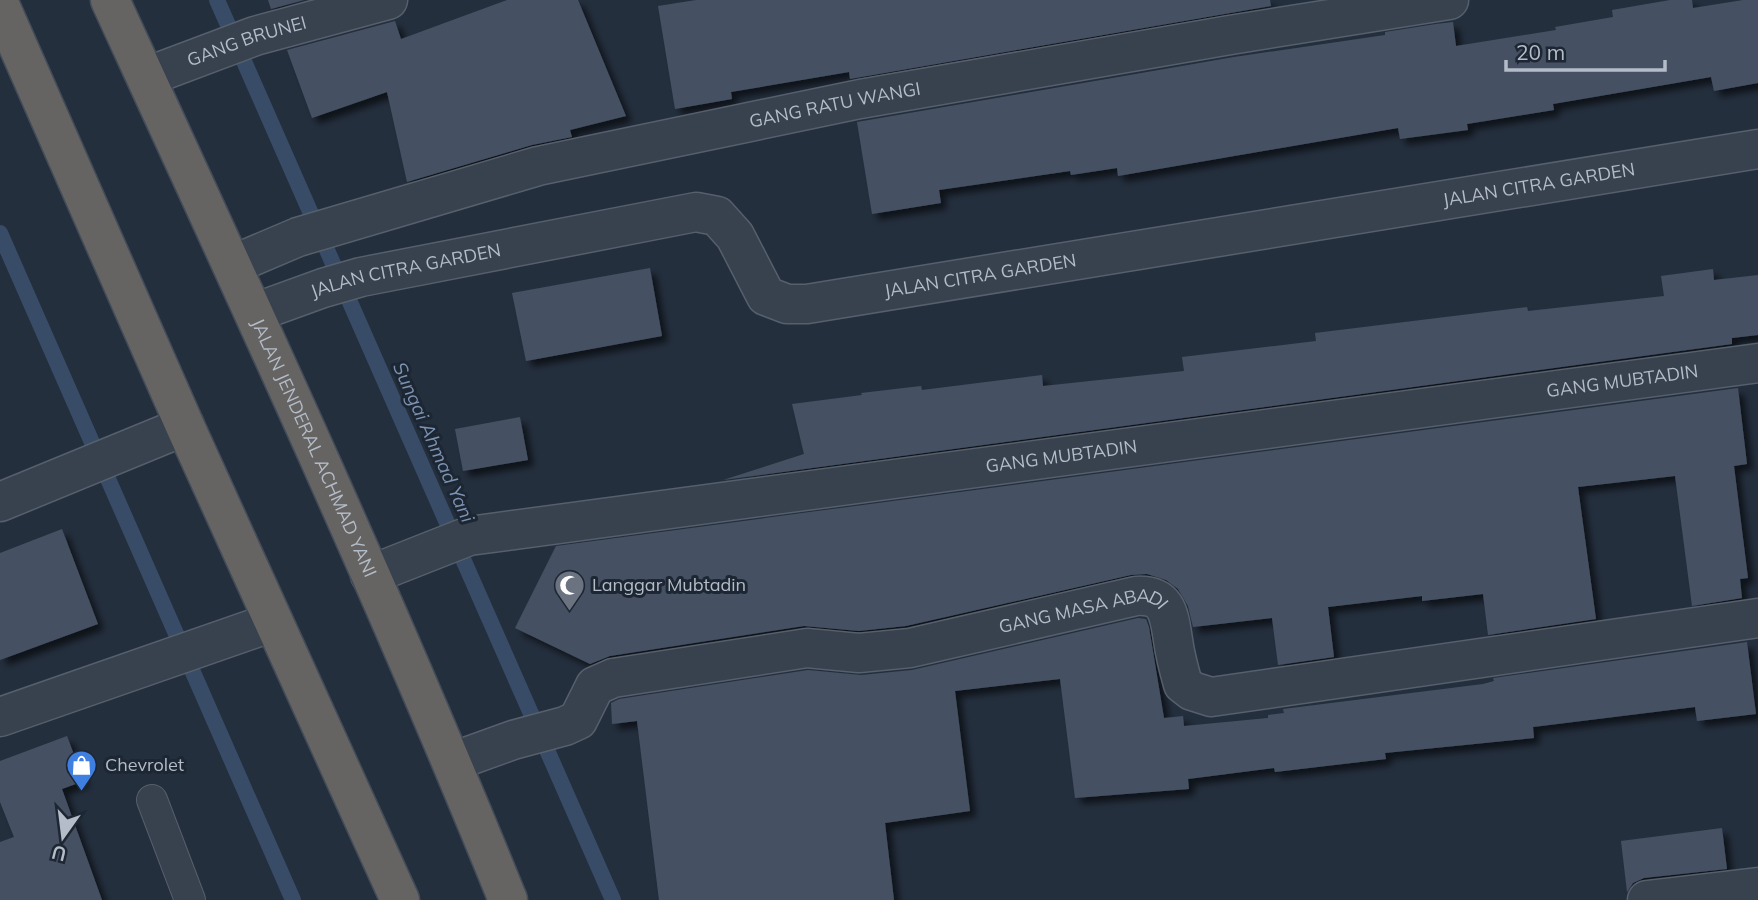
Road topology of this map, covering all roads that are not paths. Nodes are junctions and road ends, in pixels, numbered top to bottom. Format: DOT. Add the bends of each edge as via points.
graph roads {
  1 [pos="110,0"];
  2 [pos="388,0"];
  3 [pos="1449,0"];
  4 [pos="0,5"];
  5 [pos="146,77"];
  6 [pos="1758,149"];
  7 [pos="232,265"];
  8 [pos="254,313"];
  9 [pos="1758,363"];
  10 [pos="185,426"];
  11 [pos="0,502"];
  12 [pos="370,575"];
  13 [pos="1758,618"];
  14 [pos="274,622"];
  15 [pos="0,717"];
  16 [pos="452,762"];
  17 [pos="152,800"];
  18 [pos="1758,887"];
  19 [pos="190,900"];
  20 [pos="400,900"];
  21 [pos="508,900"];
  22 [pos="1647,900"];
  1 -- 5 [label="highway, JALAN JENDERAL ACHMAD YANI"];
  2 -- 5 [label="street, GANG BRUNEI" via="255,36"];
  3 -- 7 [label="street, GANG RATU WANGI" via="860,99 538,166 298,237"];
  4 -- 10 [label="highway"];
  5 -- 7 [label="highway, JALAN JENDERAL ACHMAD YANI"];
  6 -- 8 [label="street, JALAN CITRA GARDEN" via="807,304 787,304 766,296 735,236 717,216 696,212 361,277"];
  7 -- 8 [label="highway, JALAN JENDERAL ACHMAD YANI"];
  8 -- 12 [label="highway, JALAN JENDERAL ACHMAD YANI"];
  9 -- 12 [label="street, GANG MUBTADIN" via="452,542"];
  10 -- 11 [label="street"];
  10 -- 14 [label="highway"];
  12 -- 16 [label="highway, JALAN JENDERAL ACHMAD YANI"];
  13 -- 16 [label="street, GANG MASA ABADI" via="1210,697 1183,684 1170,616 1160,601 1136,596 910,648 859,653 807,648 613,678 595,686 578,720"];
  14 -- 15 [label="street"];
  14 -- 20 [label="highway"];
  16 -- 21 [label="highway, JALAN JENDERAL ACHMAD YANI"];
  17 -- 19 [label="lane"];
  18 -- 22 [label="street"];
}
